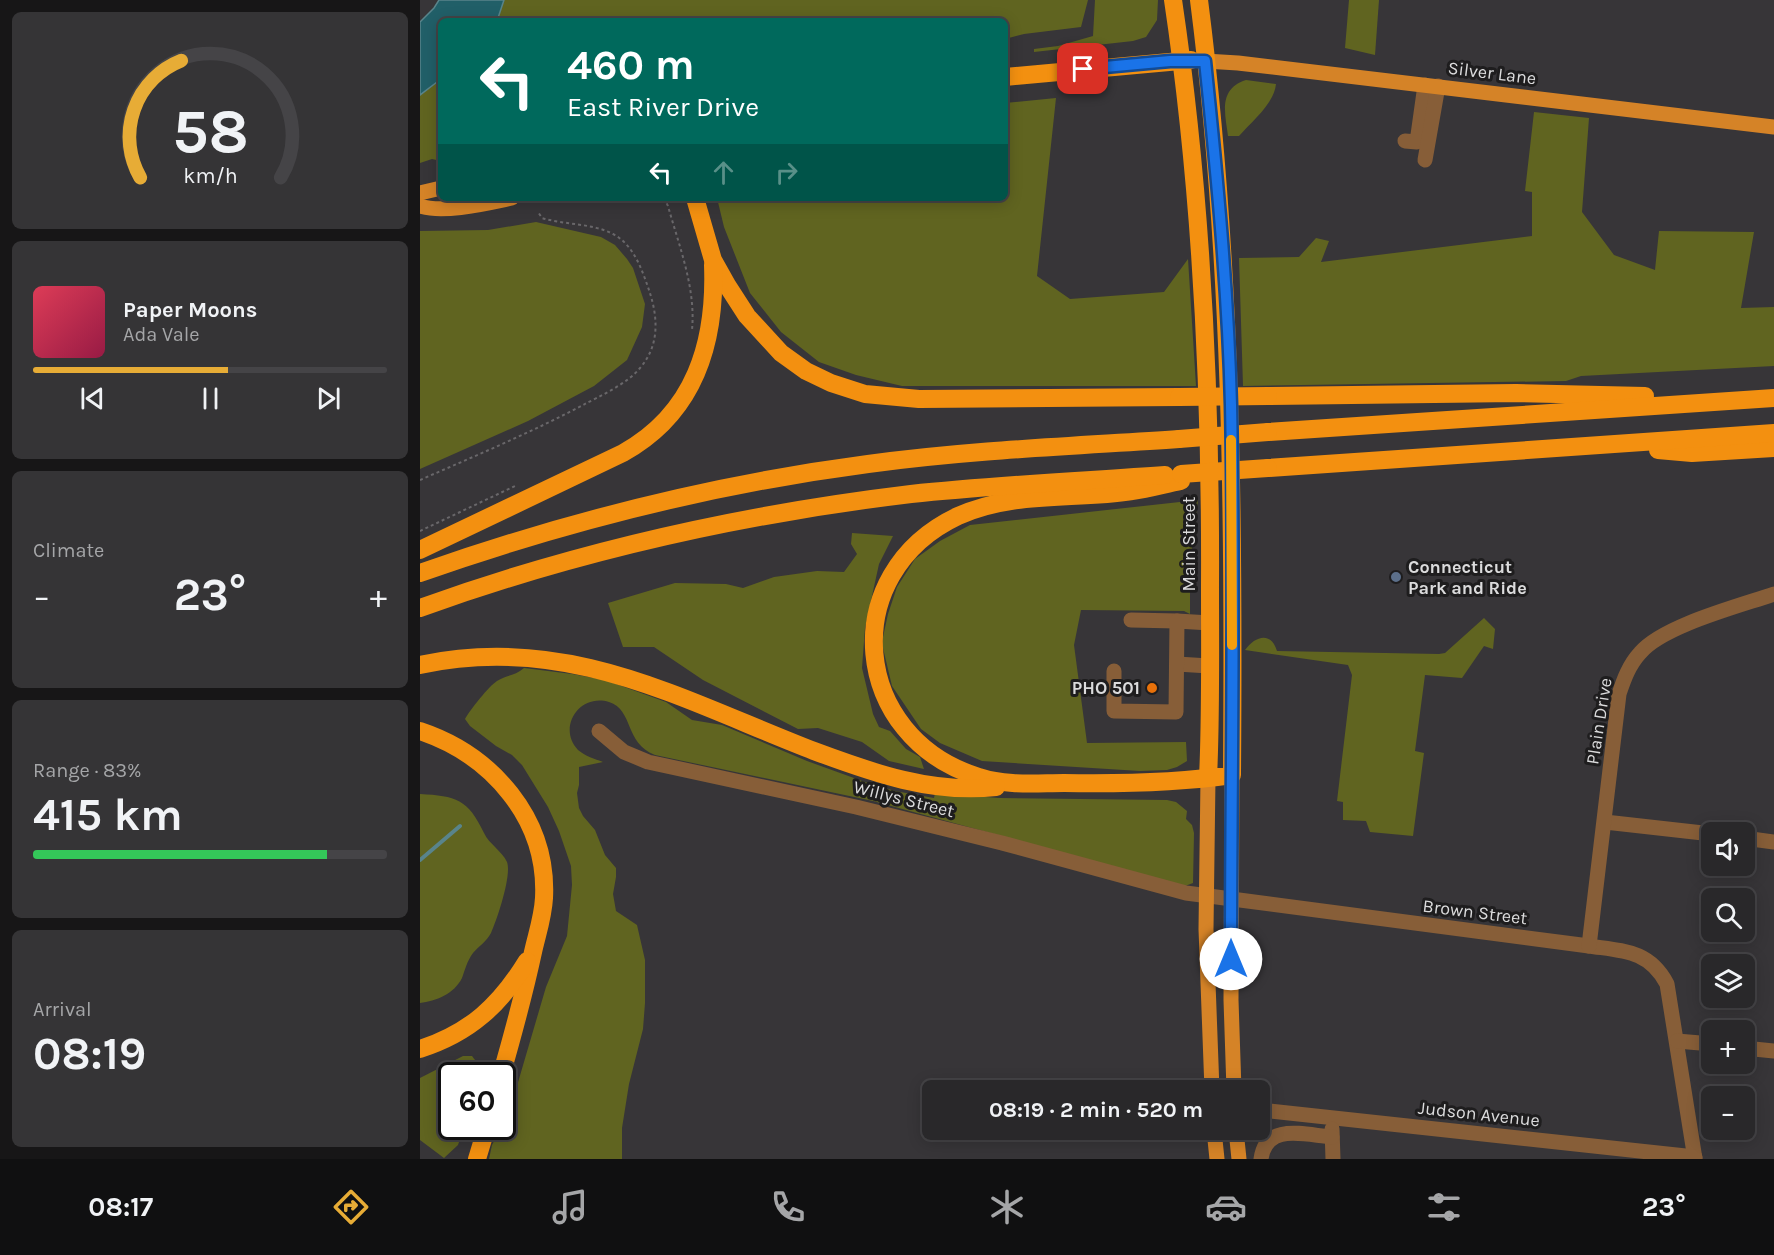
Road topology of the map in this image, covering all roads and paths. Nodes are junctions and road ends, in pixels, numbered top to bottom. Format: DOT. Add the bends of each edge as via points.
graph roads {
  1 [pos="1173,0"];
  2 [pos="1199,0"];
  3 [pos="1181,61"];
  4 [pos="1205,61"];
  5 [pos="1008,77"];
  6 [pos="1432,86"];
  7 [pos="1774,127"];
  8 [pos="1405,141"];
  9 [pos="1425,160"];
  10 [pos="438,189"];
  11 [pos="420,193"];
  12 [pos="492,201"];
  13 [pos="666,201"];
  14 [pos="696,201"];
  15 [pos="420,206"];
  16 [pos="538,212"];
  17 [pos="713,260"];
  18 [pos="691,336"];
  19 [pos="1774,398"];
  20 [pos="1731,400"];
  21 [pos="1774,433"];
  22 [pos="1597,446"];
  23 [pos="1774,448"];
  24 [pos="1181,477"];
  25 [pos="420,480"];
  26 [pos="517,485"];
  27 [pos="420,531"];
  28 [pos="420,550"];
  29 [pos="420,573"];
  30 [pos="1774,594"];
  31 [pos="420,608"];
  32 [pos="1131,620"];
  33 [pos="1177,621"];
  34 [pos="1210,623"];
  35 [pos="1232,626"];
  36 [pos="1177,664"];
  37 [pos="420,665"];
  38 [pos="1209,666"];
  39 [pos="1114,671"];
  40 [pos="420,731"];
  41 [pos="599,731"];
  42 [pos="1232,775"];
  43 [pos="1208,778"];
  44 [pos="1015,783"];
  45 [pos="1605,822"];
  46 [pos="1701,833"];
  47 [pos="1755,839"];
  48 [pos="1774,842"];
  49 [pos="1207,843"];
  50 [pos="1231,843"];
  51 [pos="1207,897"];
  52 [pos="1231,900"];
  53 [pos="1589,946"];
  54 [pos="534,949"];
  55 [pos="1677,1041"];
  56 [pos="1701,1043"];
  57 [pos="420,1049"];
  58 [pos="1755,1049"];
  59 [pos="1774,1051"];
  60 [pos="505,1062"];
  61 [pos="1212,1080"];
  62 [pos="1234,1080"];
  63 [pos="1270,1111"];
  64 [pos="1331,1118"];
  65 [pos="1332,1137"];
  66 [pos="483,1140"];
  67 [pos="1215,1140"];
  68 [pos="1237,1140"];
  69 [pos="1695,1158"];
  70 [pos="477,1159"];
  71 [pos="1217,1159"];
  72 [pos="1239,1159"];
  73 [pos="1261,1159"];
  74 [pos="1333,1159"];
  1 -- 3 [label="highway, Main Street"];
  2 -- 4 [label="highway"];
  3 -- 4 [label="highway"];
  3 -- 5 [label="highway"];
  3 -- 34 [label="highway, Main Street" via="1196,193 1206,343"];
  4 -- 6 [label="main road, Silver Lane"];
  4 -- 35 [label="highway" via="1228,345"];
  6 -- 7 [label="main road, Silver Lane"];
  6 -- 8 [label="street" via="1416,142"];
  6 -- 9 [label="street"];
  10 -- 11 [label="main road"];
  12 -- 15 [label="main road" via="452,207"];
  13 -- 18 [label="path" via="689,285"];
  14 -- 17 [label="highway"];
  16 -- 25 [label="path" via="542,218 557,223 601,229 626,244 640,264 654,305 656,330 652,348 640,369 611,391 533,432"];
  17 -- 20 [label="highway, bridge" via="741,308 778,351 814,375 879,396 919,399 1516,393"];
  17 -- 28 [label="highway" via="712,310 704,356 685,396 663,424 623,453"];
  19 -- 20 [label="highway"];
  20 -- 29 [label="highway, bridge" via="940,456 709,491 516,541"];
  21 -- 22 [label="highway"];
  22 -- 23 [label="highway" via="1692,453"];
  22 -- 24 [label="highway, bridge"];
  24 -- 31 [label="highway" via="933,492 768,515 584,556"];
  24 -- 44 [label="highway" via="1133,491 1002,501 980,508 930,533 909,550 890,578 877,610 873,645 880,682 895,714 915,740 943,761 979,778"];
  26 -- 27 [label="path"];
  30 -- 45 [label="street, Plain Drive" via="1659,636 1640,652 1627,671 1619,694"];
  32 -- 33 [label="street"];
  33 -- 34 [label="street"];
  33 -- 36 [label="street"];
  34 -- 35 [label="highway"];
  34 -- 38 [label="highway, Main Street"];
  35 -- 42 [label="highway"];
  36 -- 38 [label="street"];
  36 -- 39 [label="street" via="1176,712 1114,711"];
  37 -- 44 [label="highway" via="488,656 571,663 647,684 830,757 895,778 958,788"];
  38 -- 43 [label="highway, Main Street"];
  40 -- 54 [label="highway" via="469,754 491,771 527,820 544,882 542,917"];
  41 -- 51 [label="street, Willys Street" via="624,752 648,762 856,807"];
  42 -- 43 [label="highway"];
  42 -- 50 [label="main road"];
  43 -- 44 [label="highway" via="1139,783"];
  43 -- 49 [label="main road, Main Street"];
  45 -- 46 [label="street"];
  45 -- 53 [label="street, Plain Drive"];
  47 -- 48 [label="street"];
  49 -- 50 [label="main road"];
  49 -- 51 [label="main road, Main Street"];
  50 -- 52 [label="main road"];
  51 -- 52 [label="street, Brown Street"];
  51 -- 61 [label="main road, Main Street"];
  52 -- 53 [label="street, Brown Street"];
  52 -- 62 [label="main road"];
  53 -- 55 [label="street, Brown Street" via="1646,958 1659,968 1667,984"];
  54 -- 57 [label="highway" via="515,980 488,1011 460,1032"];
  54 -- 60 [label="highway"];
  55 -- 56 [label="street"];
  55 -- 69 [label="street, Brown Street"];
  58 -- 59 [label="street"];
  63 -- 64 [label="street, Judson Avenue"];
  64 -- 65 [label="street"];
  64 -- 69 [label="street, Judson Avenue"];
  65 -- 73 [label="street" via="1287,1133 1272,1137 1263,1147"];
  65 -- 74 [label="street"];
  66 -- 70 [label="highway"];
  67 -- 71 [label="main road"];
  68 -- 72 [label="main road"];
}
